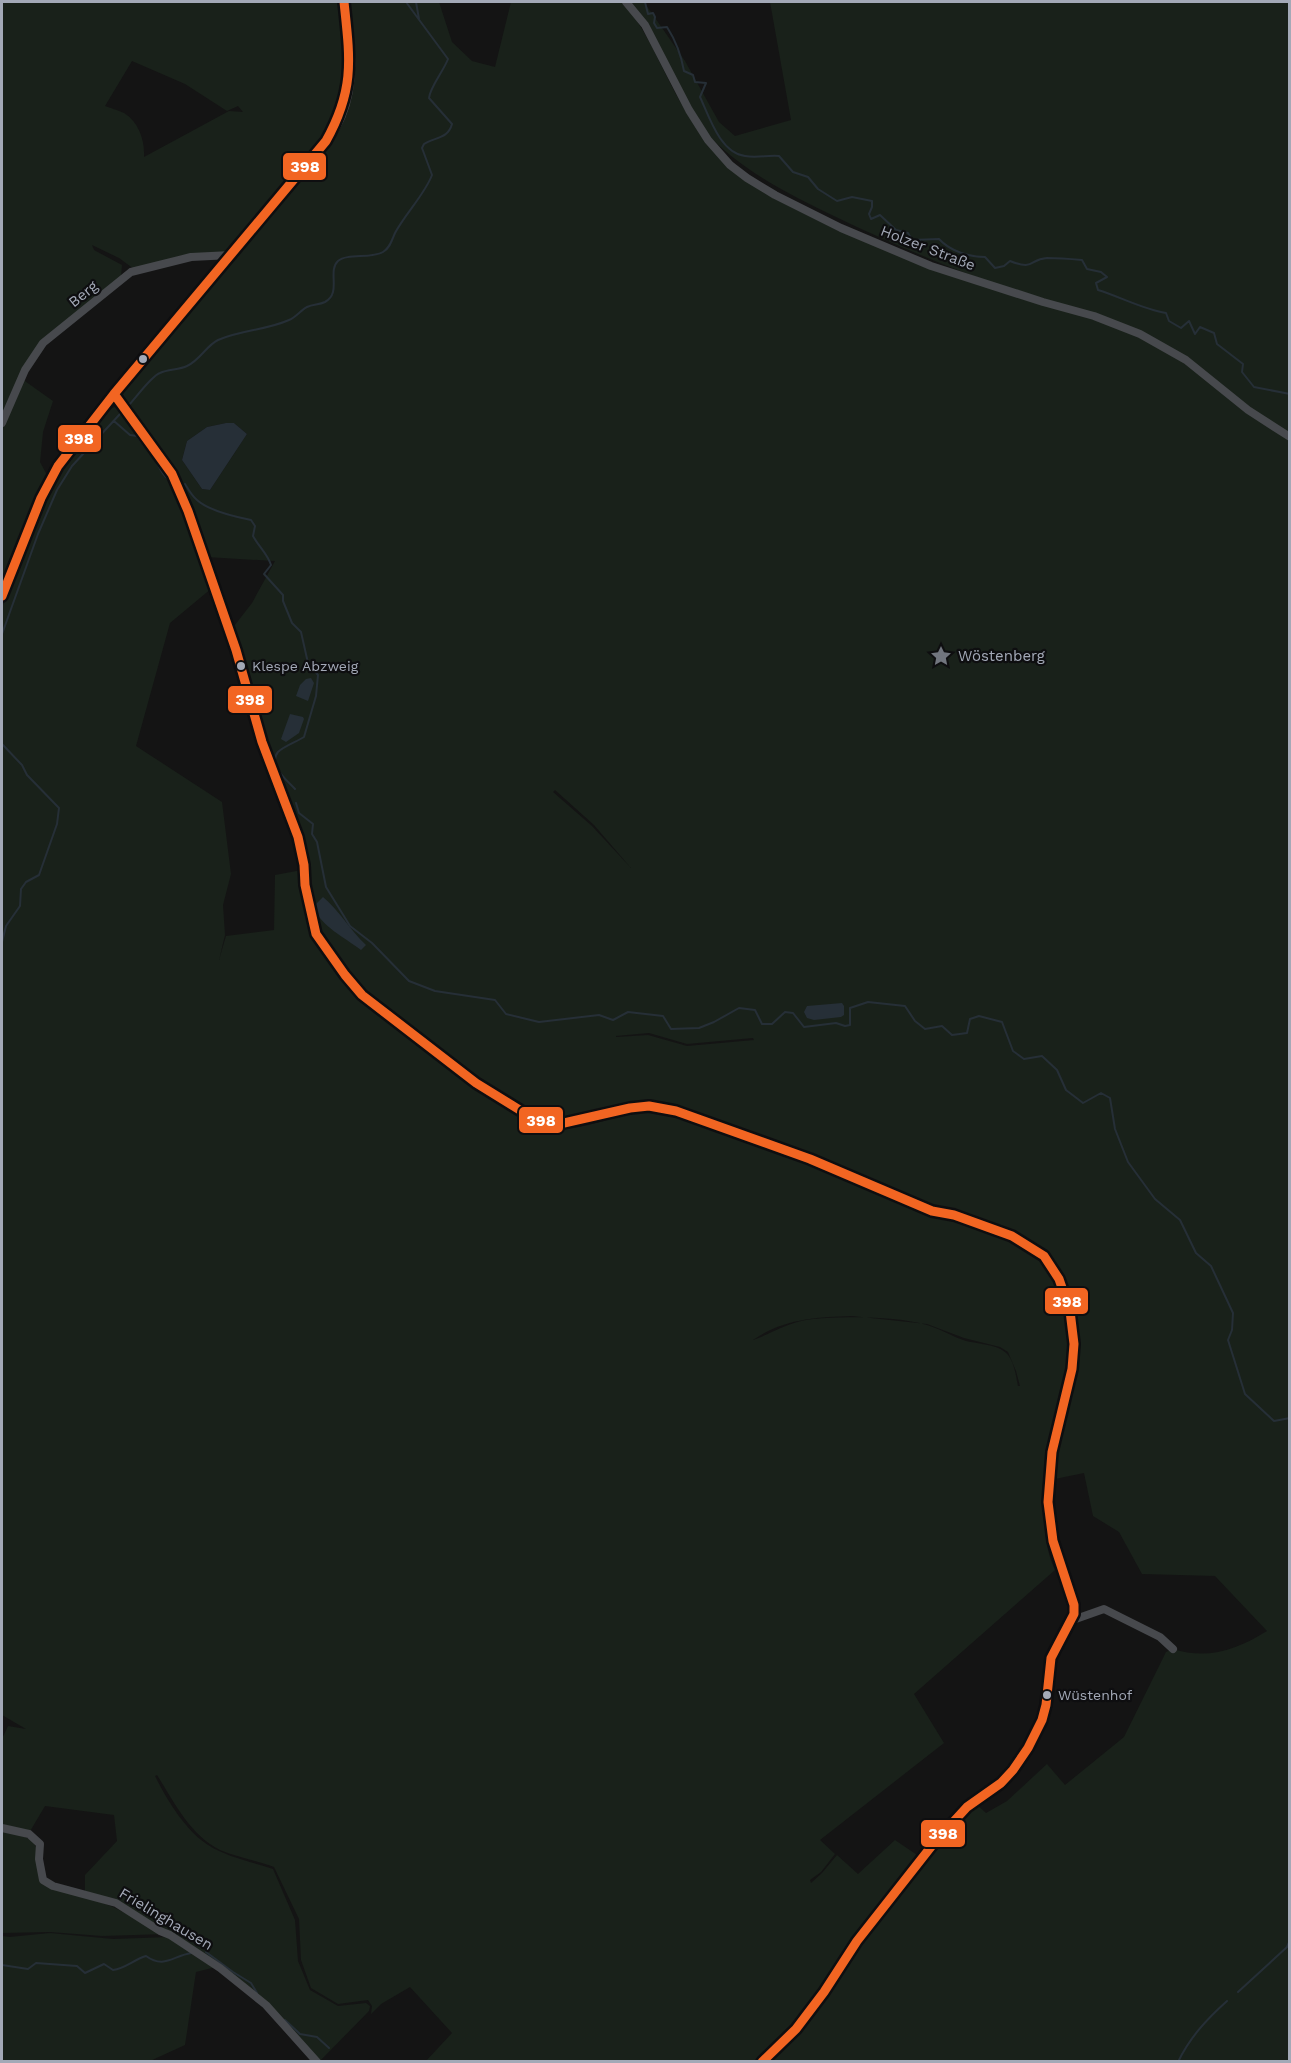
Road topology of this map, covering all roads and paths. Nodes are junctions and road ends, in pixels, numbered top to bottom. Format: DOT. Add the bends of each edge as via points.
graph roads {
  1 [pos="344,2"];
  2 [pos="626,2"];
  3 [pos="231,255"];
  4 [pos="114,394"];
  5 [pos="2,423"];
  6 [pos="1290,437"];
  7 [pos="2,596"];
  8 [pos="1070,1621"];
  9 [pos="1173,1648"];
  10 [pos="2,1828"];
  11 [pos="317,2061"];
  12 [pos="761,2061"];
  1 -- 3 [label="main road" via="349,68 340,115 326,141"];
  2 -- 6 [label="street, Holzer Straße" via="645,25 708,140 747,178 841,228 931,266 1140,334 1186,360 1248,410"];
  3 -- 4 [label="main road"];
  3 -- 5 [label="street, Berg" via="191,257 131,272 43,343 25,370"];
  4 -- 7 [label="main road" via="58,466"];
  4 -- 8 [label="street" via="172,474 188,511 236,650 262,742 298,837 316,934 345,975 378,1009 476,1083 531,1117 564,1123 630,1108 650,1106 676,1111 810,1159 932,1211 1012,1236 1044,1256 1059,1279 1070,1311 1074,1344 1072,1369 1052,1452 1048,1502 1053,1541 1074,1605"];
  8 -- 9 [label="street" via="1104,1609 1160,1637"];
  8 -- 12 [label="street" via="1051,1658 1042,1720 1018,1763 1001,1783 967,1807 934,1843 857,1941 796,2029"];
  10 -- 11 [label="street, Frielinghausen" via="29,1834 40,1844 44,1880 53,1886 116,1903 220,1968 266,2006"];
}
